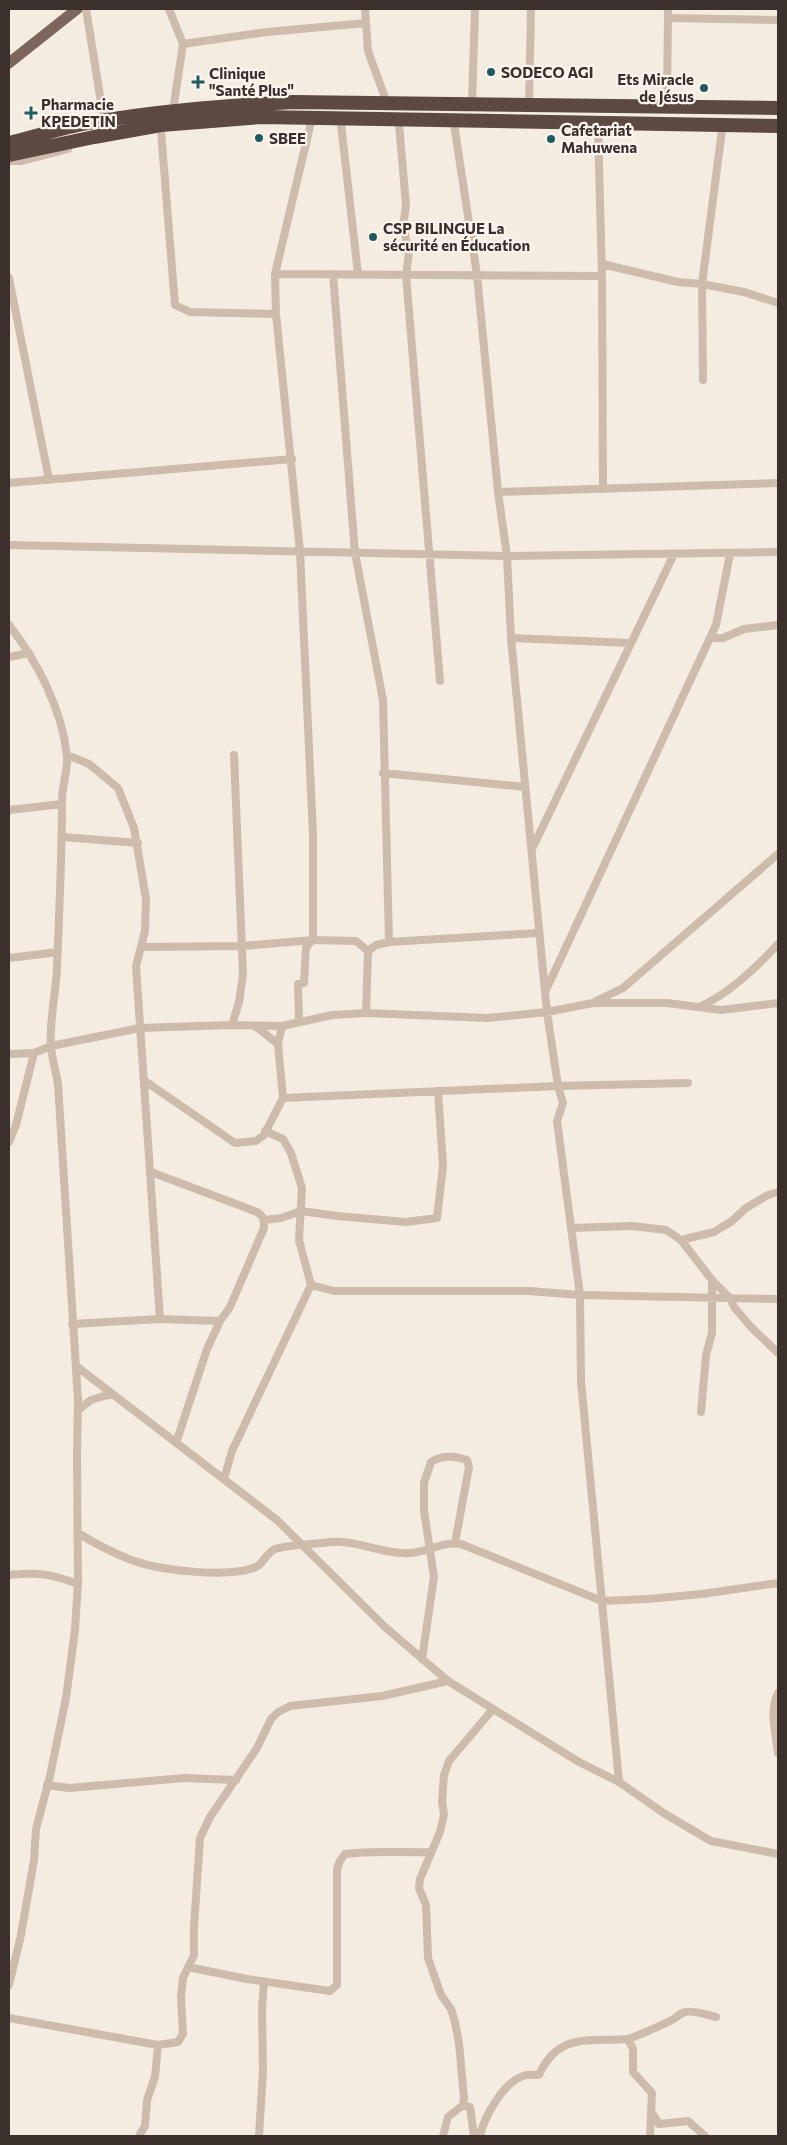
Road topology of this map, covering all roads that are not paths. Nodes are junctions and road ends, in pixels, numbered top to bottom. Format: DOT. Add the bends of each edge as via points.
graph roads {
  1 [pos="77,9"];
  2 [pos="86,9"];
  3 [pos="169,9"];
  4 [pos="364,9"];
  5 [pos="475,9"];
  6 [pos="531,9"];
  7 [pos="668,9"];
  8 [pos="669,18"];
  9 [pos="778,20"];
  10 [pos="366,24"];
  11 [pos="183,44"];
  12 [pos="9,63"];
  13 [pos="387,103"];
  14 [pos="472,103"];
  15 [pos="530,104"];
  16 [pos="667,106"];
  17 [pos="778,108"];
  18 [pos="173,110"];
  19 [pos="104,121"];
  20 [pos="311,122"];
  21 [pos="341,124"];
  22 [pos="400,124"];
  23 [pos="454,124"];
  24 [pos="778,126"];
  25 [pos="598,128"];
  26 [pos="722,130"];
  27 [pos="161,131"];
  28 [pos="778,131"];
  29 [pos="9,143"];
  30 [pos="9,155"];
  31 [pos="9,161"];
  32 [pos="602,264"];
  33 [pos="275,274"];
  34 [pos="333,274"];
  35 [pos="358,274"];
  36 [pos="406,275"];
  37 [pos="476,275"];
  38 [pos="602,276"];
  39 [pos="9,278"];
  40 [pos="702,284"];
  41 [pos="778,303"];
  42 [pos="276,314"];
  43 [pos="703,380"];
  44 [pos="292,458"];
  45 [pos="49,480"];
  46 [pos="9,483"];
  47 [pos="778,483"];
  48 [pos="603,489"];
  49 [pos="498,492"];
  50 [pos="9,545"];
  51 [pos="300,552"];
  52 [pos="778,552"];
  53 [pos="356,553"];
  54 [pos="674,554"];
  55 [pos="730,554"];
  56 [pos="429,555"];
  57 [pos="507,556"];
  58 [pos="9,625"];
  59 [pos="778,625"];
  60 [pos="511,638"];
  61 [pos="710,638"];
  62 [pos="631,643"];
  63 [pos="29,653"];
  64 [pos="9,657"];
  65 [pos="440,681"];
  66 [pos="67,755"];
  67 [pos="234,756"];
  68 [pos="383,774"];
  69 [pos="525,787"];
  70 [pos="62,804"];
  71 [pos="9,810"];
  72 [pos="62,837"];
  73 [pos="138,842"];
  74 [pos="532,848"];
  75 [pos="778,854"];
  76 [pos="539,934"];
  77 [pos="314,940"];
  78 [pos="390,942"];
  79 [pos="778,944"];
  80 [pos="242,946"];
  81 [pos="141,947"];
  82 [pos="368,951"];
  83 [pos="58,952"];
  84 [pos="9,958"];
  85 [pos="545,992"];
  86 [pos="593,1003"];
  87 [pos="778,1003"];
  88 [pos="697,1007"];
  89 [pos="547,1012"];
  90 [pos="366,1013"];
  91 [pos="299,1021"];
  92 [pos="232,1025"];
  93 [pos="255,1026"];
  94 [pos="282,1026"];
  95 [pos="140,1028"];
  96 [pos="278,1044"];
  97 [pos="51,1046"];
  98 [pos="34,1053"];
  99 [pos="9,1054"];
  100 [pos="145,1081"];
  101 [pos="688,1083"];
  102 [pos="558,1086"];
  103 [pos="438,1091"];
  104 [pos="283,1098"];
  105 [pos="266,1131"];
  106 [pos="9,1142"];
  107 [pos="151,1172"];
  108 [pos="778,1192"];
  109 [pos="301,1211"];
  110 [pos="264,1220"];
  111 [pos="571,1228"];
  112 [pos="681,1240"];
  113 [pos="712,1280"];
  114 [pos="311,1285"];
  115 [pos="580,1295"];
  116 [pos="712,1297"];
  117 [pos="730,1298"];
  118 [pos="778,1299"];
  119 [pos="160,1319"];
  120 [pos="220,1320"];
  121 [pos="72,1324"];
  122 [pos="778,1353"];
  123 [pos="76,1366"];
  124 [pos="111,1394"];
  125 [pos="78,1410"];
  126 [pos="701,1412"];
  127 [pos="176,1442"];
  128 [pos="224,1479"];
  129 [pos="78,1533"];
  130 [pos="455,1543"];
  131 [pos="303,1546"];
  132 [pos="429,1549"];
  133 [pos="9,1575"];
  134 [pos="778,1583"];
  135 [pos="78,1584"];
  136 [pos="602,1600"];
  137 [pos="422,1659"];
  138 [pos="448,1681"];
  139 [pos="778,1693"];
  140 [pos="493,1709"];
  141 [pos="778,1747"];
  142 [pos="778,1753"];
  143 [pos="236,1780"];
  144 [pos="218,1781"];
  145 [pos="619,1782"];
  146 [pos="47,1785"];
  147 [pos="224,1796"];
  148 [pos="431,1852"];
  149 [pos="778,1854"];
  150 [pos="188,1967"];
  151 [pos="264,1982"];
  152 [pos="9,1985"];
  153 [pos="716,2017"];
  154 [pos="9,2018"];
  155 [pos="628,2039"];
  156 [pos="158,2045"];
  157 [pos="463,2105"];
  158 [pos="651,2113"];
  159 [pos="139,2136"];
  160 [pos="259,2136"];
  161 [pos="443,2136"];
  162 [pos="474,2136"];
  163 [pos="480,2136"];
  164 [pos="650,2136"];
  165 [pos="705,2136"];
  1 -- 12 [label="main road"];
  2 -- 19 [label="street"];
  3 -- 11 [label="street"];
  4 -- 10 [label="street"];
  5 -- 14 [label="street"];
  6 -- 15 [label="street"];
  7 -- 8 [label="street"];
  8 -- 9 [label="street"];
  8 -- 16 [label="street"];
  10 -- 11 [label="street" via="266,32"];
  10 -- 13 [label="street" via="368,51"];
  11 -- 18 [label="street"];
  13 -- 14 [label="highway"];
  13 -- 18 [label="highway" via="293,102"];
  14 -- 15 [label="highway"];
  15 -- 16 [label="highway"];
  16 -- 17 [label="highway"];
  18 -- 19 [label="highway"];
  19 -- 29 [label="highway"];
  20 -- 21 [label="street"];
  20 -- 27 [label="street" via="231,124"];
  20 -- 33 [label="street"];
  21 -- 22 [label="street"];
  21 -- 35 [label="street"];
  22 -- 23 [label="street"];
  22 -- 36 [label="street" via="406,206 403,226 408,252"];
  23 -- 25 [label="street"];
  23 -- 37 [label="street"];
  24 -- 30 [label="highway" via="261,117 127,130"];
  25 -- 26 [label="street"];
  25 -- 32 [label="street"];
  26 -- 28 [label="street"];
  26 -- 40 [label="street"];
  27 -- 31 [label="street" via="98,141 22,161"];
  27 -- 42 [label="street" via="175,305 190,312"];
  32 -- 38 [label="street"];
  32 -- 40 [label="street" via="678,282"];
  33 -- 34 [label="street"];
  33 -- 42 [label="street"];
  34 -- 35 [label="street"];
  34 -- 53 [label="street"];
  35 -- 36 [label="street"];
  36 -- 37 [label="street"];
  36 -- 56 [label="street"];
  37 -- 38 [label="street"];
  37 -- 49 [label="street"];
  38 -- 48 [label="street"];
  39 -- 45 [label="street"];
  40 -- 41 [label="street"];
  40 -- 43 [label="street"];
  42 -- 44 [label="street"];
  44 -- 45 [label="street"];
  44 -- 51 [label="street"];
  45 -- 46 [label="street"];
  47 -- 48 [label="street"];
  48 -- 49 [label="street"];
  49 -- 57 [label="street"];
  50 -- 51 [label="street"];
  51 -- 53 [label="street"];
  51 -- 77 [label="street" via="313,834"];
  52 -- 55 [label="street"];
  53 -- 56 [label="street"];
  53 -- 68 [label="street" via="383,700"];
  54 -- 55 [label="street"];
  54 -- 57 [label="street"];
  54 -- 62 [label="street"];
  55 -- 61 [label="street" via="716,625"];
  56 -- 57 [label="street"];
  56 -- 65 [label="street"];
  57 -- 60 [label="street"];
  58 -- 63 [label="street"];
  59 -- 61 [label="street"];
  60 -- 62 [label="street"];
  60 -- 69 [label="street"];
  61 -- 85 [label="street"];
  62 -- 74 [label="street"];
  63 -- 64 [label="street"];
  63 -- 66 [label="street" via="57,715"];
  66 -- 70 [label="street"];
  66 -- 73 [label="street" via="89,764 118,788"];
  67 -- 80 [label="street"];
  68 -- 69 [label="street"];
  68 -- 78 [label="street"];
  69 -- 74 [label="street"];
  70 -- 71 [label="street"];
  70 -- 72 [label="street"];
  72 -- 73 [label="street"];
  72 -- 83 [label="street"];
  73 -- 81 [label="street" via="146,899"];
  74 -- 76 [label="street"];
  75 -- 86 [label="street" via="623,988"];
  76 -- 78 [label="street"];
  76 -- 85 [label="street"];
  77 -- 80 [label="street"];
  77 -- 82 [label="street" via="356,941"];
  77 -- 91 [label="street" via="306,947 304,983 298,984"];
  78 -- 82 [label="street" via="376,945"];
  79 -- 88 [label="street" via="761,962 713,1000"];
  80 -- 81 [label="street"];
  80 -- 92 [label="street" via="243,975"];
  81 -- 95 [label="street" via="136,966"];
  82 -- 90 [label="street"];
  83 -- 84 [label="street"];
  83 -- 97 [label="street"];
  85 -- 89 [label="street"];
  86 -- 88 [label="street" via="667,1003"];
  86 -- 89 [label="street"];
  87 -- 88 [label="street" via="721,1010"];
  89 -- 90 [label="street" via="488,1018"];
  89 -- 102 [label="street"];
  90 -- 91 [label="street"];
  91 -- 94 [label="street"];
  92 -- 93 [label="street"];
  92 -- 95 [label="street"];
  93 -- 94 [label="street"];
  93 -- 96 [label="street"];
  94 -- 96 [label="street"];
  95 -- 97 [label="street"];
  95 -- 100 [label="street"];
  96 -- 104 [label="street"];
  97 -- 98 [label="street"];
  97 -- 121 [label="street" via="58,1084"];
  98 -- 99 [label="street"];
  98 -- 106 [label="street"];
  100 -- 105 [label="street" via="235,1143 256,1141"];
  100 -- 107 [label="street"];
  101 -- 102 [label="street"];
  102 -- 103 [label="street"];
  102 -- 111 [label="street" via="563,1103 557,1121 559,1145"];
  103 -- 104 [label="street"];
  103 -- 109 [label="street" via="443,1166 437,1218 406,1222"];
  104 -- 105 [label="street"];
  105 -- 109 [label="street" via="283,1139 291,1153 302,1188"];
  107 -- 110 [label="street" via="262,1214"];
  107 -- 119 [label="street"];
  108 -- 112 [label="street" via="746,1208 714,1232"];
  109 -- 110 [label="street"];
  109 -- 114 [label="street" via="299,1240"];
  110 -- 120 [label="street" via="264,1228 230,1307"];
  111 -- 112 [label="street" via="632,1226 666,1230"];
  111 -- 115 [label="street"];
  112 -- 113 [label="street"];
  113 -- 116 [label="street"];
  113 -- 117 [label="street"];
  114 -- 115 [label="street" via="334,1291 529,1291"];
  114 -- 128 [label="street" via="232,1451"];
  115 -- 116 [label="street"];
  115 -- 136 [label="street" via="581,1381"];
  116 -- 117 [label="street"];
  116 -- 126 [label="street" via="712,1333 706,1356"];
  117 -- 118 [label="street"];
  117 -- 122 [label="street" via="751,1327"];
  119 -- 120 [label="street"];
  119 -- 121 [label="street"];
  120 -- 127 [label="street"];
  121 -- 123 [label="street"];
  123 -- 124 [label="street"];
  123 -- 125 [label="street"];
  124 -- 125 [label="street" via="91,1400"];
  124 -- 127 [label="street"];
  125 -- 129 [label="street"];
  127 -- 128 [label="street"];
  128 -- 131 [label="street" via="277,1520"];
  129 -- 131 [label="street" via="131,1560 203,1573 257,1567 274,1550"];
  129 -- 135 [label="street"];
  130 -- 132 [label="street"];
  130 -- 132 [label="street" via="469,1466 467,1460 441,1457 431,1462 424,1483"];
  130 -- 136 [label="street"];
  131 -- 132 [label="street" via="352,1543 393,1553"];
  131 -- 137 [label="street" via="385,1628"];
  132 -- 137 [label="street" via="434,1576"];
  133 -- 135 [label="street" via="54,1575"];
  134 -- 136 [label="street" via="702,1594"];
  135 -- 146 [label="street" via="66,1698"];
  136 -- 145 [label="street"];
  137 -- 138 [label="street"];
  138 -- 140 [label="street"];
  138 -- 143 [label="street" via="382,1696 290,1706 271,1719"];
  139 -- 141 [label="street" via="774,1705"];
  140 -- 145 [label="street" via="579,1762"];
  140 -- 148 [label="street" via="449,1761 444,1775 444,1814"];
  141 -- 142 [label="street"];
  143 -- 144 [label="street"];
  143 -- 147 [label="street"];
  144 -- 146 [label="street" via="184,1778 69,1788"];
  144 -- 147 [label="street"];
  145 -- 149 [label="street" via="711,1841"];
  146 -- 152 [label="street" via="36,1829 34,1860"];
  147 -- 150 [label="street" via="200,1838 194,1955"];
  148 -- 151 [label="street" via="369,1850 345,1854 337,1869 335,1989"];
  148 -- 157 [label="street" via="419,1888 426,1905 428,1958 455,2022"];
  150 -- 151 [label="street"];
  150 -- 156 [label="street" via="181,1997 182,2034 178,2042"];
  151 -- 160 [label="street"];
  153 -- 155 [label="street" via="684,2012"];
  154 -- 156 [label="street"];
  155 -- 158 [label="street" via="633,2072 652,2094"];
  155 -- 163 [label="street" via="577,2041 561,2048 552,2054 539,2075 524,2075 516,2079 490,2107"];
  156 -- 159 [label="street" via="145,2126"];
  157 -- 161 [label="street" via="448,2116"];
  157 -- 162 [label="street" via="470,2107"];
  158 -- 164 [label="street"];
  158 -- 165 [label="street" via="659,2124 688,2121"];
}
